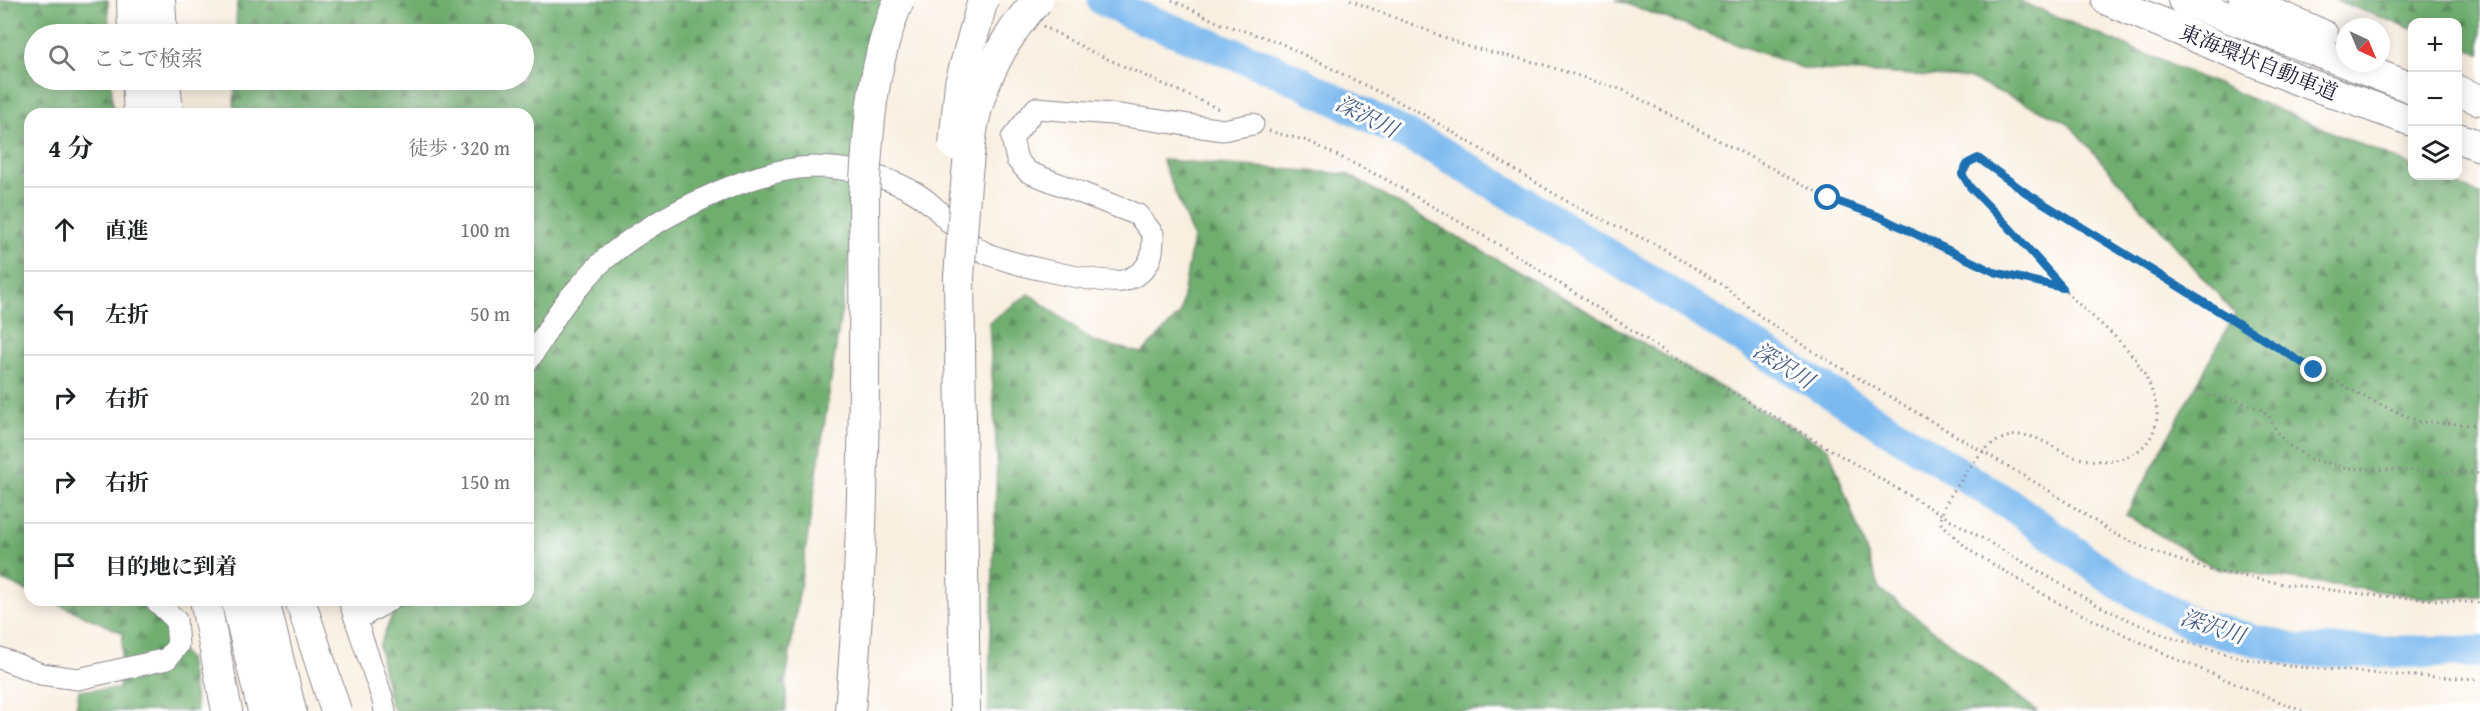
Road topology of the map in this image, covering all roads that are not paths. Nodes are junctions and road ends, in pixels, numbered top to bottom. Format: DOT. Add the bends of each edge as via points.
graph roads {
  1 [pos="132,0"];
  2 [pos="160,0"];
  3 [pos="899,0"];
  4 [pos="983,0"];
  5 [pos="2097,0"];
  6 [pos="2106,0"];
  7 [pos="2183,0"];
  8 [pos="2244,0"];
  9 [pos="1039,12"];
  10 [pos="2140,15"];
  11 [pos="133,24"];
  12 [pos="161,24"];
  13 [pos="2336,40"];
  14 [pos="2390,63"];
  15 [pos="2408,70"];
  16 [pos="2408,86"];
  17 [pos="144,90"];
  18 [pos="2462,93"];
  19 [pos="2480,100"];
  20 [pos="2462,106"];
  21 [pos="156,108"];
  22 [pos="2480,112"];
  23 [pos="2408,120"];
  24 [pos="1253,124"];
  25 [pos="2462,140"];
  26 [pos="2480,146"];
  27 [pos="959,277"];
  28 [pos="534,352"];
  29 [pos="862,401"];
  30 [pos="161,606"];
  31 [pos="206,606"];
  32 [pos="238,606"];
  33 [pos="265,606"];
  34 [pos="302,606"];
  35 [pos="351,606"];
  36 [pos="380,606"];
  37 [pos="356,621"];
  38 [pos="0,658"];
  39 [pos="227,711"];
  40 [pos="264,711"];
  41 [pos="291,711"];
  42 [pos="336,711"];
  43 [pos="385,711"];
  44 [pos="850,711"];
  45 [pos="866,711"];
  46 [pos="965,711"];
  1 -- 11 [label="highway"];
  2 -- 12 [label="highway"];
  3 -- 29 [label="highway, bridge" via="880,58 868,121"];
  4 -- 27 [label="highway, bridge" via="960,82 954,140"];
  5 -- 10 [label="highway"];
  6 -- 10 [label="highway, 東海環状自動車道"];
  7 -- 16 [label="highway, 東海環状自動車道"];
  8 -- 13 [label="highway"];
  9 -- 27 [label="highway, bridge" via="1004,45 974,124"];
  10 -- 23 [label="highway, 東海環状自動車道" via="2298,80"];
  14 -- 15 [label="highway"];
  17 -- 21 [label="highway"];
  18 -- 19 [label="highway"];
  20 -- 22 [label="highway"];
  24 -- 28 [label="street" via="1223,130 1036,108 1012,138 1017,160 1028,172 1138,215 1153,234 1153,256 1141,272 1123,281 1093,279 1004,260 978,249 914,192 889,180 811,167 721,190 682,208 640,235 604,260 568,299"];
  25 -- 26 [label="highway"];
  27 -- 46 [label="highway"];
  29 -- 44 [label="highway" via="859,575"];
  29 -- 45 [label="highway"];
  30 -- 38 [label="street" via="176,620 178,645 167,659 78,678 40,674"];
  31 -- 39 [label="highway"];
  32 -- 40 [label="highway"];
  33 -- 41 [label="highway"];
  34 -- 42 [label="highway"];
  35 -- 37 [label="street"];
  36 -- 37 [label="street"];
  37 -- 43 [label="street"];
}
